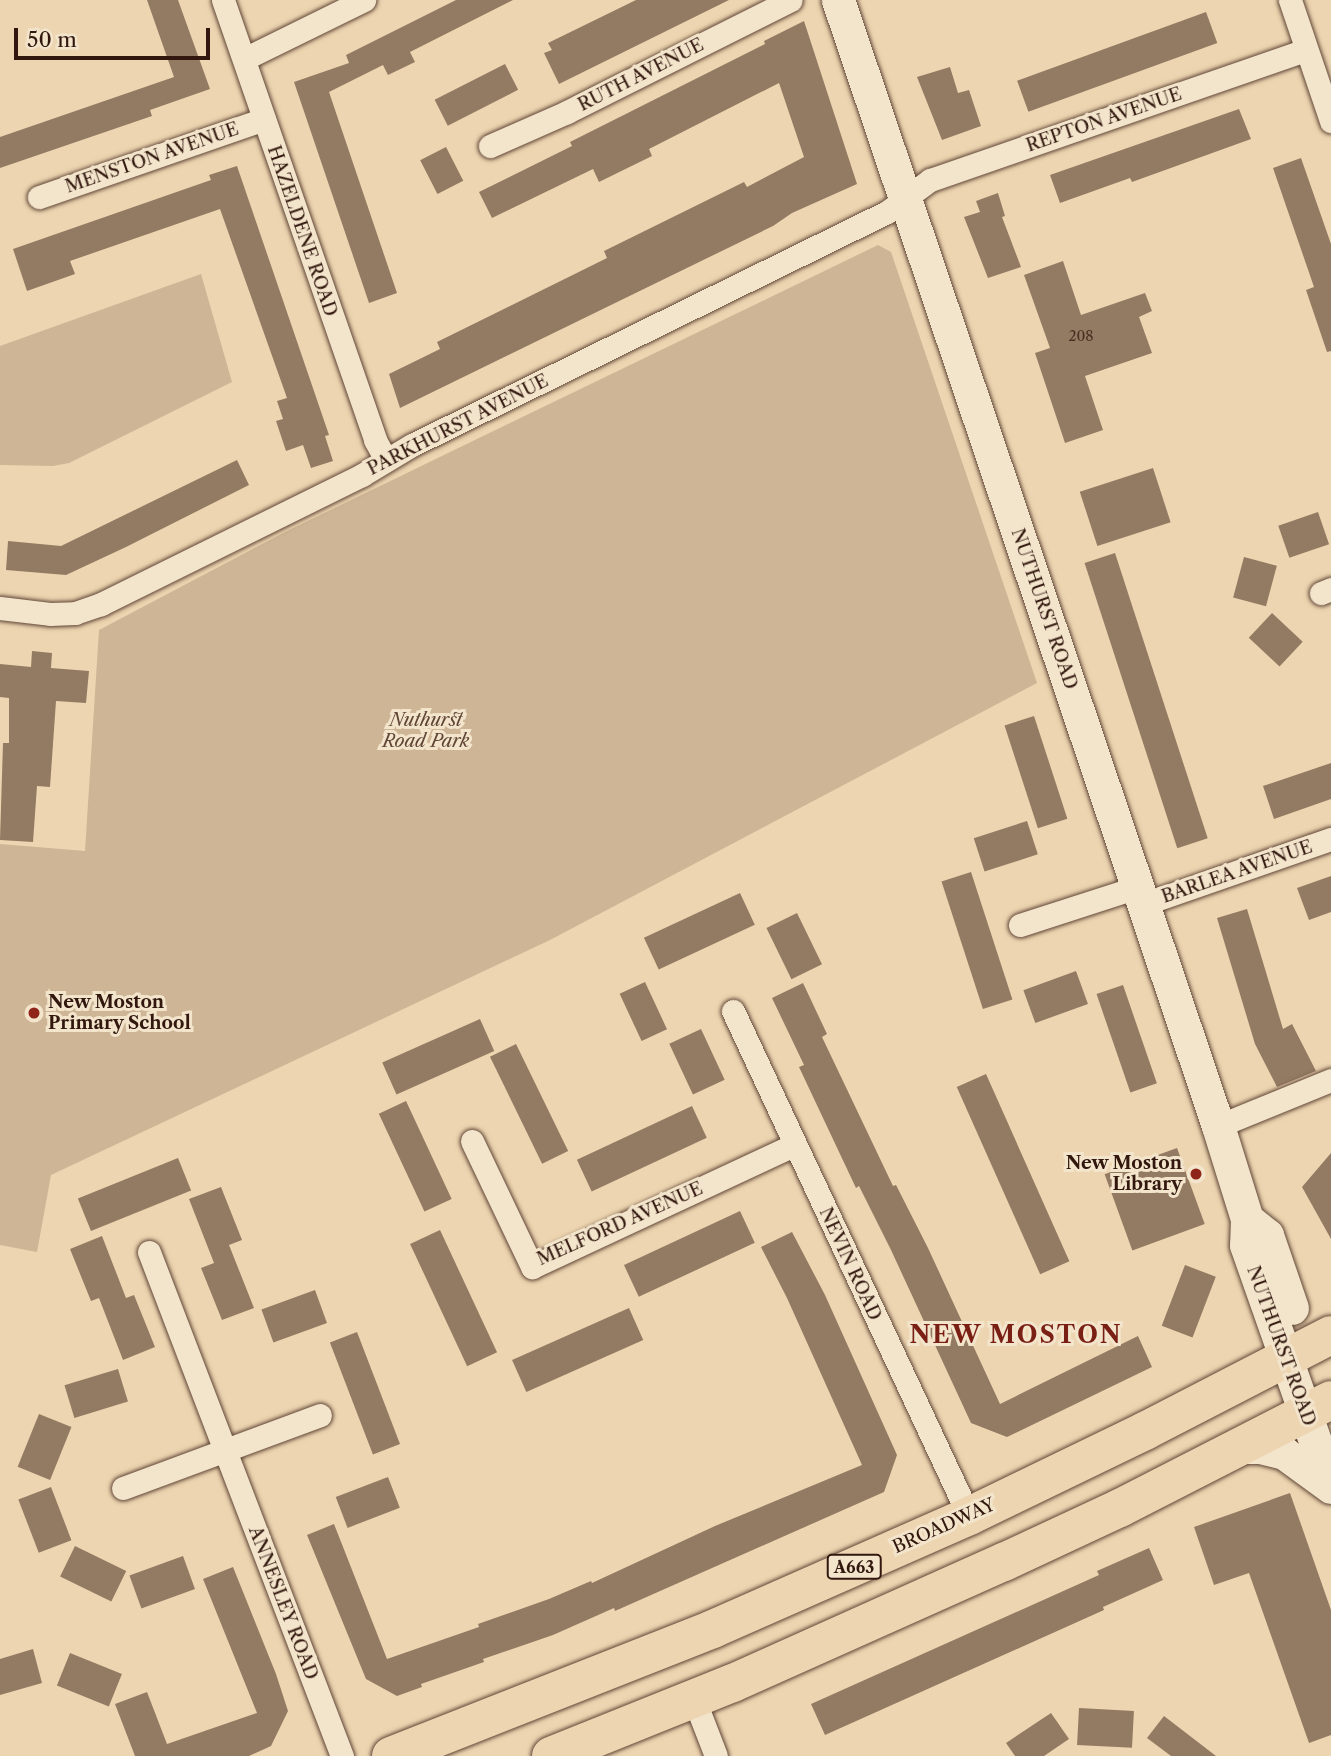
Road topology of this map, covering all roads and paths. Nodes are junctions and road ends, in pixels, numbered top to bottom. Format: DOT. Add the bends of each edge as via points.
graph roads {
  1 [pos="223,0"];
  2 [pos="365,0"];
  3 [pos="791,0"];
  4 [pos="838,0"];
  5 [pos="1290,0"];
  6 [pos="1306,50"];
  7 [pos="244,59"];
  8 [pos="264,119"];
  9 [pos="1331,121"];
  10 [pos="490,146"];
  11 [pos="39,197"];
  12 [pos="905,197"];
  13 [pos="386,460"];
  14 [pos="0,608"];
  15 [pos="1331,839"];
  16 [pos="1141,896"];
  17 [pos="1020,925"];
  18 [pos="733,1011"];
  19 [pos="1331,1080"];
  20 [pos="1218,1126"];
  21 [pos="472,1141"];
  22 [pos="793,1145"];
  23 [pos="149,1252"];
  24 [pos="1307,1348"];
  25 [pos="1323,1410"];
  26 [pos="320,1415"];
  27 [pos="1239,1447"];
  28 [pos="225,1450"];
  29 [pos="1331,1469"];
  30 [pos="1331,1487"];
  31 [pos="123,1488"];
  32 [pos="969,1516"];
  33 [pos="694,1699"];
  34 [pos="342,1756"];
  35 [pos="391,1756"];
  36 [pos="551,1756"];
  37 [pos="716,1756"];
  1 -- 7 [label="street, HAZELDENE ROAD"];
  2 -- 7 [label="street"];
  3 -- 10 [label="street, RUTH AVENUE"];
  4 -- 12 [label="street, NUTHURST ROAD"];
  5 -- 6 [label="street"];
  6 -- 9 [label="street"];
  6 -- 12 [label="street, REPTON AVENUE" via="930,180"];
  7 -- 8 [label="street, HAZELDENE ROAD"];
  8 -- 11 [label="street, MENSTON AVENUE"];
  8 -- 13 [label="street, HAZELDENE ROAD" via="370,428"];
  12 -- 13 [label="street, PARKHURST AVENUE" via="887,212"];
  12 -- 16 [label="street, NUTHURST ROAD"];
  13 -- 14 [label="street, PARKHURST AVENUE" via="101,604 75,613 51,614"];
  15 -- 16 [label="street, BARLEA AVENUE"];
  16 -- 17 [label="street, BARLEA AVENUE"];
  16 -- 20 [label="street, NUTHURST ROAD"];
  18 -- 22 [label="street, NEVIN ROAD"];
  19 -- 20 [label="street"];
  20 -- 24 [label="street, NUTHURST ROAD" via="1247,1219 1246,1245"];
  21 -- 22 [label="street, MELFORD AVENUE" via="533,1267"];
  22 -- 32 [label="street, NEVIN ROAD"];
  23 -- 28 [label="street, ANNESLEY ROAD"];
  24 -- 25 [label="street, NUTHURST ROAD"];
  24 -- 32 [label="highway, BROADWAY / A663"];
  25 -- 27 [label="highway"];
  25 -- 29 [label="street, NUTHURST ROAD" via="1321,1458"];
  26 -- 28 [label="street"];
  27 -- 30 [label="street" via="1284,1453"];
  27 -- 33 [label="highway" via="1004,1562"];
  28 -- 31 [label="street"];
  28 -- 34 [label="street, ANNESLEY ROAD"];
  32 -- 35 [label="highway, BROADWAY / A663" via="688,1639"];
  33 -- 36 [label="highway"];
  33 -- 37 [label="street"];
}
